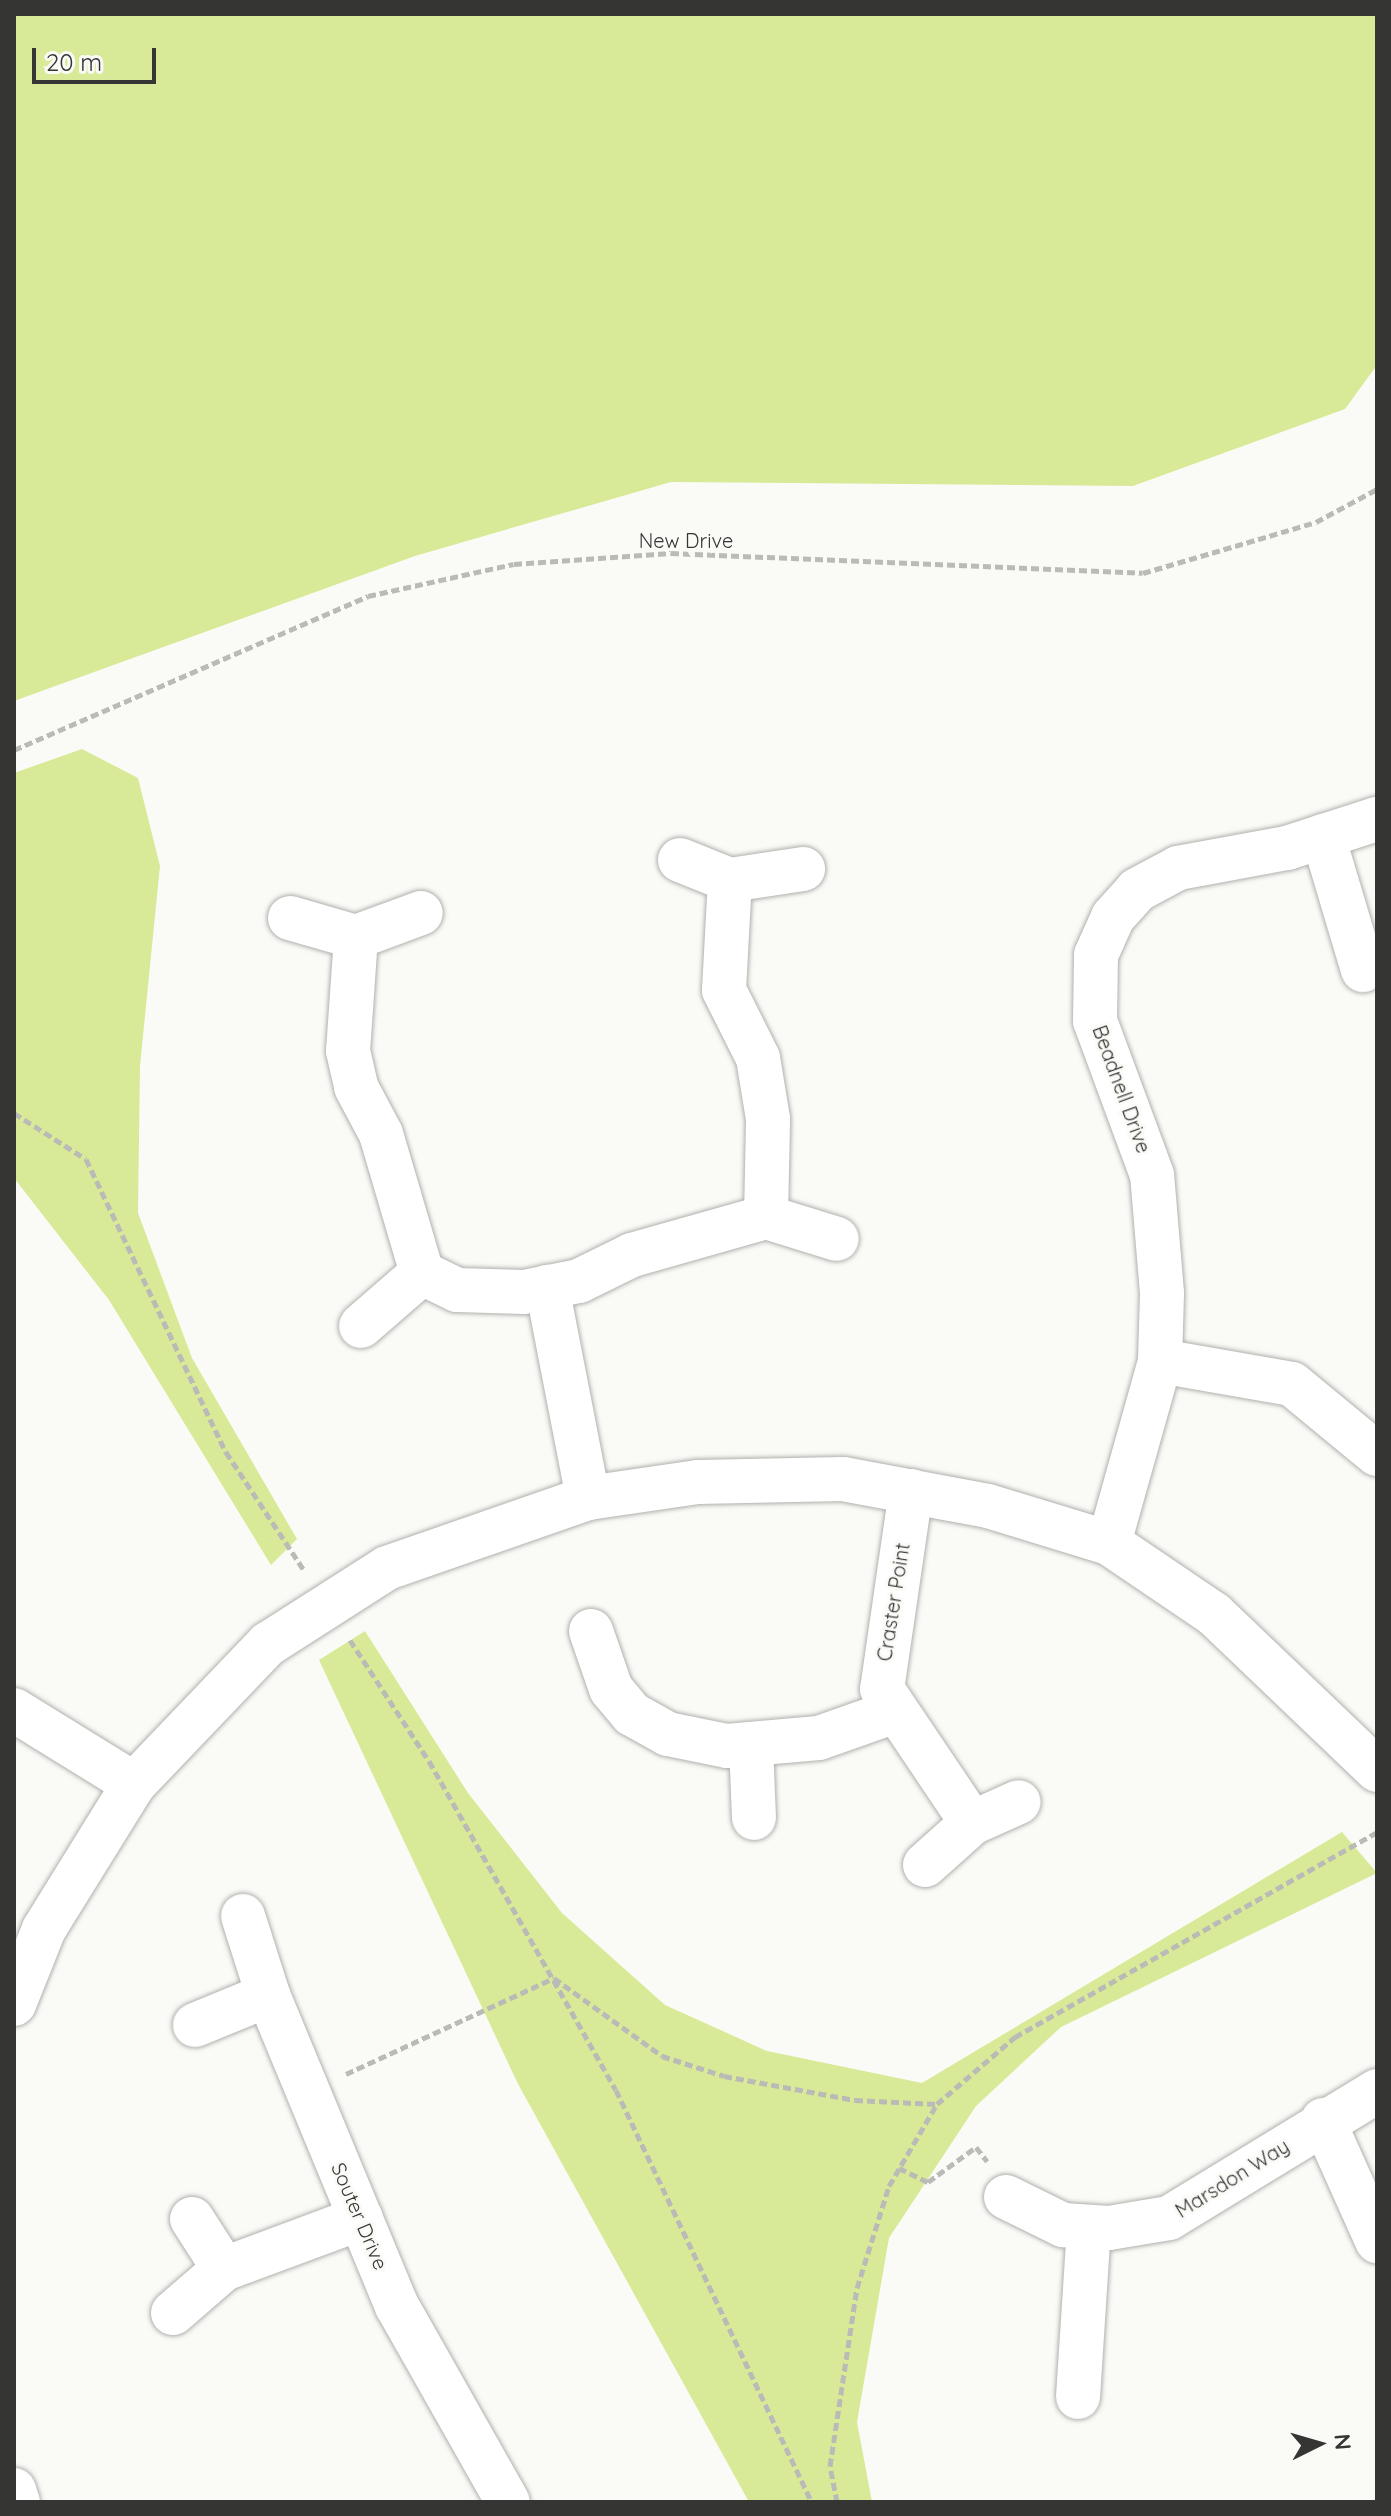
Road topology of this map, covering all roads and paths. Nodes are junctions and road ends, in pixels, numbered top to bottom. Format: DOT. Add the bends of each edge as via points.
graph roads {
  1 [pos="1377,489"];
  2 [pos="14,750"];
  3 [pos="1377,819"];
  4 [pos="1323,836"];
  5 [pos="680,860"];
  6 [pos="803,869"];
  7 [pos="730,880"];
  8 [pos="421,913"];
  9 [pos="290,918"];
  10 [pos="356,937"];
  11 [pos="1363,970"];
  12 [pos="14,1113"];
  13 [pos="766,1217"];
  14 [pos="837,1239"];
  15 [pos="422,1273"];
  16 [pos="547,1287"];
  17 [pos="361,1326"];
  18 [pos="1160,1361"];
  19 [pos="1377,1454"];
  20 [pos="911,1491"];
  21 [pos="588,1498"];
  22 [pos="1109,1543"];
  23 [pos="304,1569"];
  24 [pos="591,1631"];
  25 [pos="353,1643"];
  26 [pos="14,1710"];
  27 [pos="893,1712"];
  28 [pos="751,1744"];
  29 [pos="1377,1770"];
  30 [pos="134,1784"];
  31 [pos="1019,1802"];
  32 [pos="754,1818"];
  33 [pos="972,1823"];
  34 [pos="1377,1832"];
  35 [pos="925,1865"];
  36 [pos="243,1916"];
  37 [pos="554,1978"];
  38 [pos="268,1995"];
  39 [pos="14,2004"];
  40 [pos="195,2025"];
  41 [pos="307,2091"];
  42 [pos="1377,2091"];
  43 [pos="937,2104"];
  44 [pos="1323,2120"];
  45 [pos="899,2168"];
  46 [pos="1006,2197"];
  47 [pos="361,2218"];
  48 [pos="192,2219"];
  49 [pos="1089,2227"];
  50 [pos="1377,2241"];
  51 [pos="224,2269"];
  52 [pos="173,2313"];
  53 [pos="1078,2397"];
  54 [pos="14,2490"];
  55 [pos="18,2502"];
  56 [pos="508,2502"];
  57 [pos="812,2502"];
  58 [pos="837,2502"];
  1 -- 2 [label="path, New Drive" via="1302,527 1143,573 671,553 514,564 368,596"];
  3 -- 4 [label="street, Beadnell Drive"];
  4 -- 11 [label="street"];
  4 -- 18 [label="street, Beadnell Drive" via="1178,868 1137,890 1096,955 1095,1021 1152,1175"];
  5 -- 7 [label="street"];
  6 -- 7 [label="street"];
  7 -- 13 [label="street" via="724,990 758,1058 768,1119"];
  8 -- 10 [label="street"];
  9 -- 10 [label="street"];
  10 -- 15 [label="street" via="348,1051 356,1087 381,1134"];
  12 -- 23 [label="path" via="86,1159 226,1452"];
  13 -- 14 [label="street"];
  13 -- 16 [label="street"];
  15 -- 16 [label="street" via="457,1290"];
  15 -- 17 [label="street"];
  16 -- 21 [label="street"];
  18 -- 19 [label="street" via="1292,1384"];
  18 -- 22 [label="street, Beadnell Drive"];
  20 -- 21 [label="street" via="781,1476"];
  20 -- 22 [label="street"];
  20 -- 27 [label="street, Craster Point" via="882,1659 882,1689"];
  21 -- 30 [label="street" via="478,1531 387,1568 326,1603 213,1694"];
  22 -- 29 [label="street" via="1249,1644"];
  24 -- 28 [label="street" via="611,1689 632,1714 668,1734"];
  25 -- 37 [label="path"];
  26 -- 30 [label="street"];
  27 -- 28 [label="street" via="819,1738"];
  27 -- 33 [label="street, Craster Point"];
  28 -- 32 [label="street"];
  30 -- 39 [label="street" via="44,1929"];
  31 -- 33 [label="street"];
  33 -- 35 [label="street"];
  34 -- 43 [label="path" via="1015,2037"];
  36 -- 38 [label="street, Souter Drive"];
  37 -- 41 [label="path"];
  37 -- 43 [label="path" via="662,2056 789,2091"];
  37 -- 57 [label="path" via="616,2090"];
  38 -- 40 [label="street"];
  38 -- 41 [label="street, Souter Drive"];
  41 -- 47 [label="street, Souter Drive"];
  42 -- 44 [label="street, Marsdon Way"];
  43 -- 45 [label="path"];
  44 -- 49 [label="street, Marsdon Way" via="1169,2218"];
  44 -- 50 [label="street"];
  45 -- 46 [label="path" via="928,2182 976,2147 988,2159 974,2196"];
  45 -- 58 [label="path" via="857,2288 839,2369 830,2466"];
  46 -- 49 [label="street, Marsdon Way" via="1063,2225"];
  47 -- 51 [label="street"];
  47 -- 56 [label="street, Souter Drive" via="397,2306"];
  48 -- 51 [label="street"];
  49 -- 53 [label="street"];
  51 -- 52 [label="street"];
  54 -- 55 [label="street"];
}
